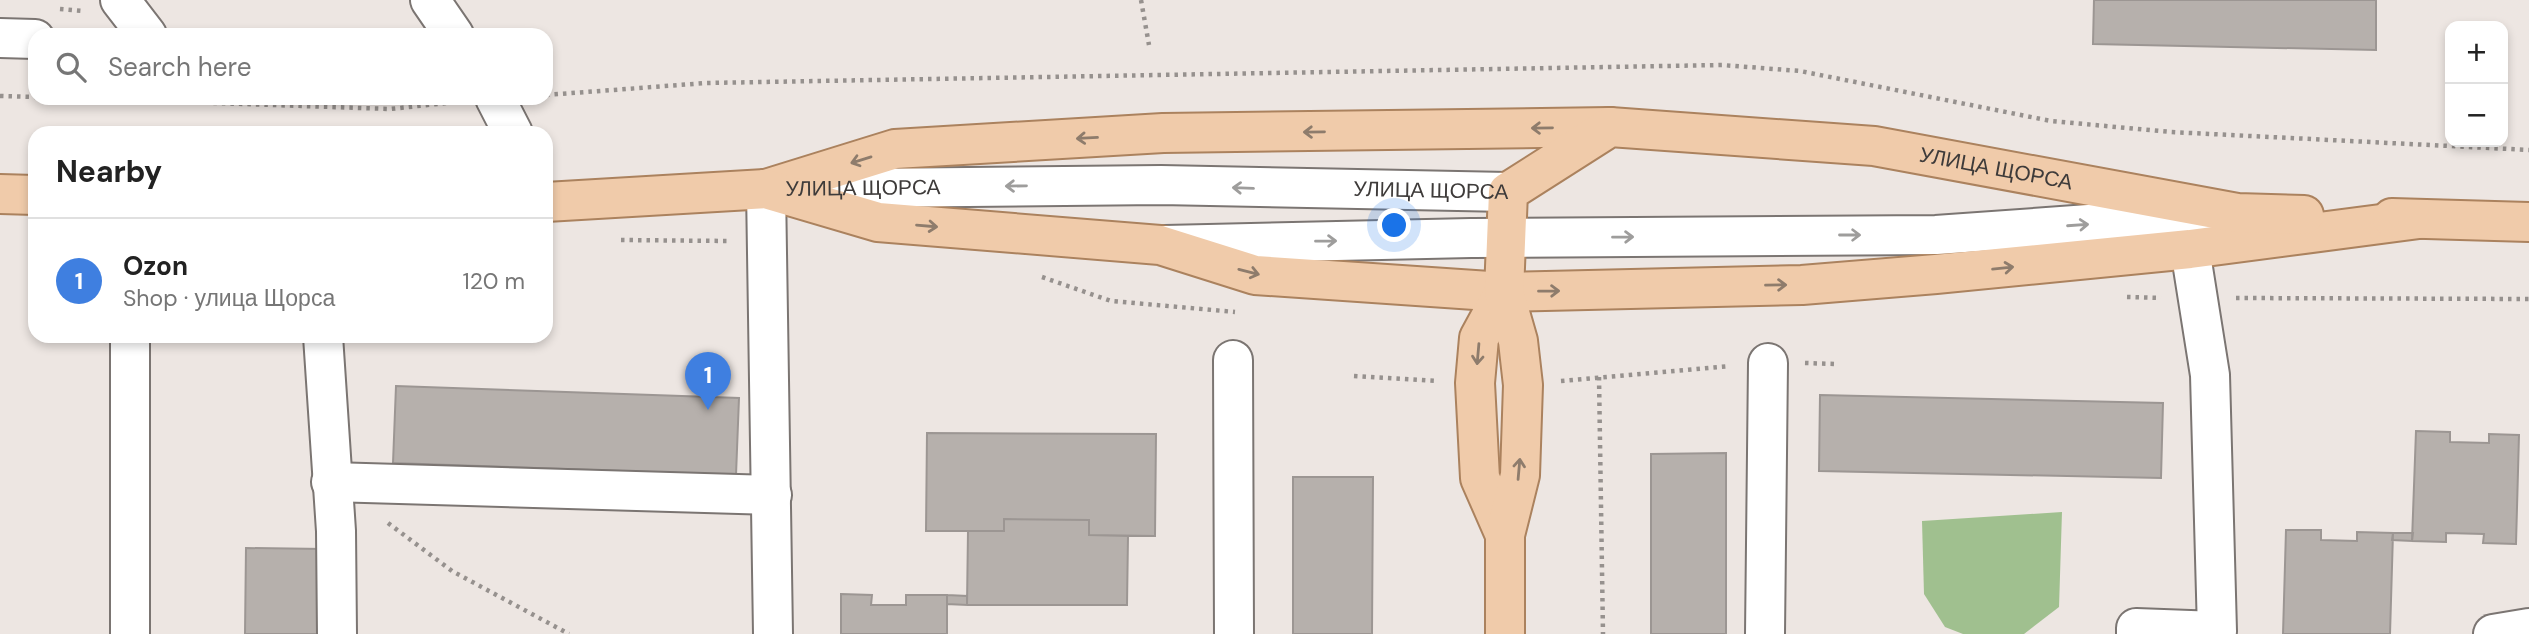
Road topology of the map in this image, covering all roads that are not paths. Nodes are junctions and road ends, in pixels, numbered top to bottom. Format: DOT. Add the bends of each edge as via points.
graph roads {
  1 [pos="120,0"];
  2 [pos="430,0"];
  3 [pos="142,28"];
  4 [pos="449,28"];
  5 [pos="0,38"];
  6 [pos="28,39"];
  7 [pos="499,105"];
  8 [pos="509,126"];
  9 [pos="1610,127"];
  10 [pos="766,189"];
  11 [pos="1508,192"];
  12 [pos="0,194"];
  13 [pos="28,195"];
  14 [pos="553,200"];
  15 [pos="2237,213"];
  16 [pos="2419,219"];
  17 [pos="2529,222"];
  18 [pos="1506,238"];
  19 [pos="1160,245"];
  20 [pos="2190,250"];
  21 [pos="1504,292"];
  22 [pos="130,343"];
  23 [pos="323,343"];
  24 [pos="1233,360"];
  25 [pos="1768,363"];
  26 [pos="331,482"];
  27 [pos="772,495"];
  28 [pos="2529,628"];
  29 [pos="130,634"];
  30 [pos="337,634"];
  31 [pos="773,634"];
  32 [pos="1234,634"];
  33 [pos="1505,634"];
  34 [pos="1765,634"];
  35 [pos="2136,634"];
  36 [pos="2493,634"];
  1 -- 3 [label="street"];
  2 -- 4 [label="street"];
  5 -- 6 [label="street"];
  7 -- 8 [label="street"];
  9 -- 10 [label="main road, one-way" via="1163,133 895,149"];
  9 -- 11 [label="main road, УЛИЦА ЩОРСА"];
  9 -- 15 [label="main road, УЛИЦА ЩОРСА" via="1874,146"];
  11 -- 10 [label="street, УЛИЦА ЩОРСА, one-way" via="1161,185"];
  10 -- 14 [label="main road, УЛИЦА ЩОРСА"];
  10 -- 19 [label="main road, УЛИЦА ЩОРСА, one-way" via="878,222"];
  10 -- 27 [label="street"];
  11 -- 18 [label="main road"];
  12 -- 13 [label="main road"];
  15 -- 16 [label="main road, УЛИЦА ЩОРСА"];
  18 -- 15 [label="street, УЛИЦА ЩОРСА, one-way" via="1936,235"];
  16 -- 17 [label="main road, УЛИЦА ЩОРСА"];
  16 -- 20 [label="main road"];
  19 -- 18 [label="street, УЛИЦА ЩОРСА, one-way"];
  18 -- 21 [label="main road"];
  19 -- 21 [label="main road, one-way" via="1255,275"];
  21 -- 20 [label="main road, one-way" via="1802,285"];
  20 -- 35 [label="street" via="2210,375 2217,631 2136,628"];
  21 -- 33 [label="main road" via="1518,341 1523,385 1520,475 1505,535"];
  22 -- 29 [label="street"];
  23 -- 26 [label="street"];
  24 -- 32 [label="street"];
  25 -- 34 [label="street"];
  26 -- 27 [label="street"];
  26 -- 30 [label="street"];
  27 -- 31 [label="street"];
  28 -- 36 [label="street"];
}
